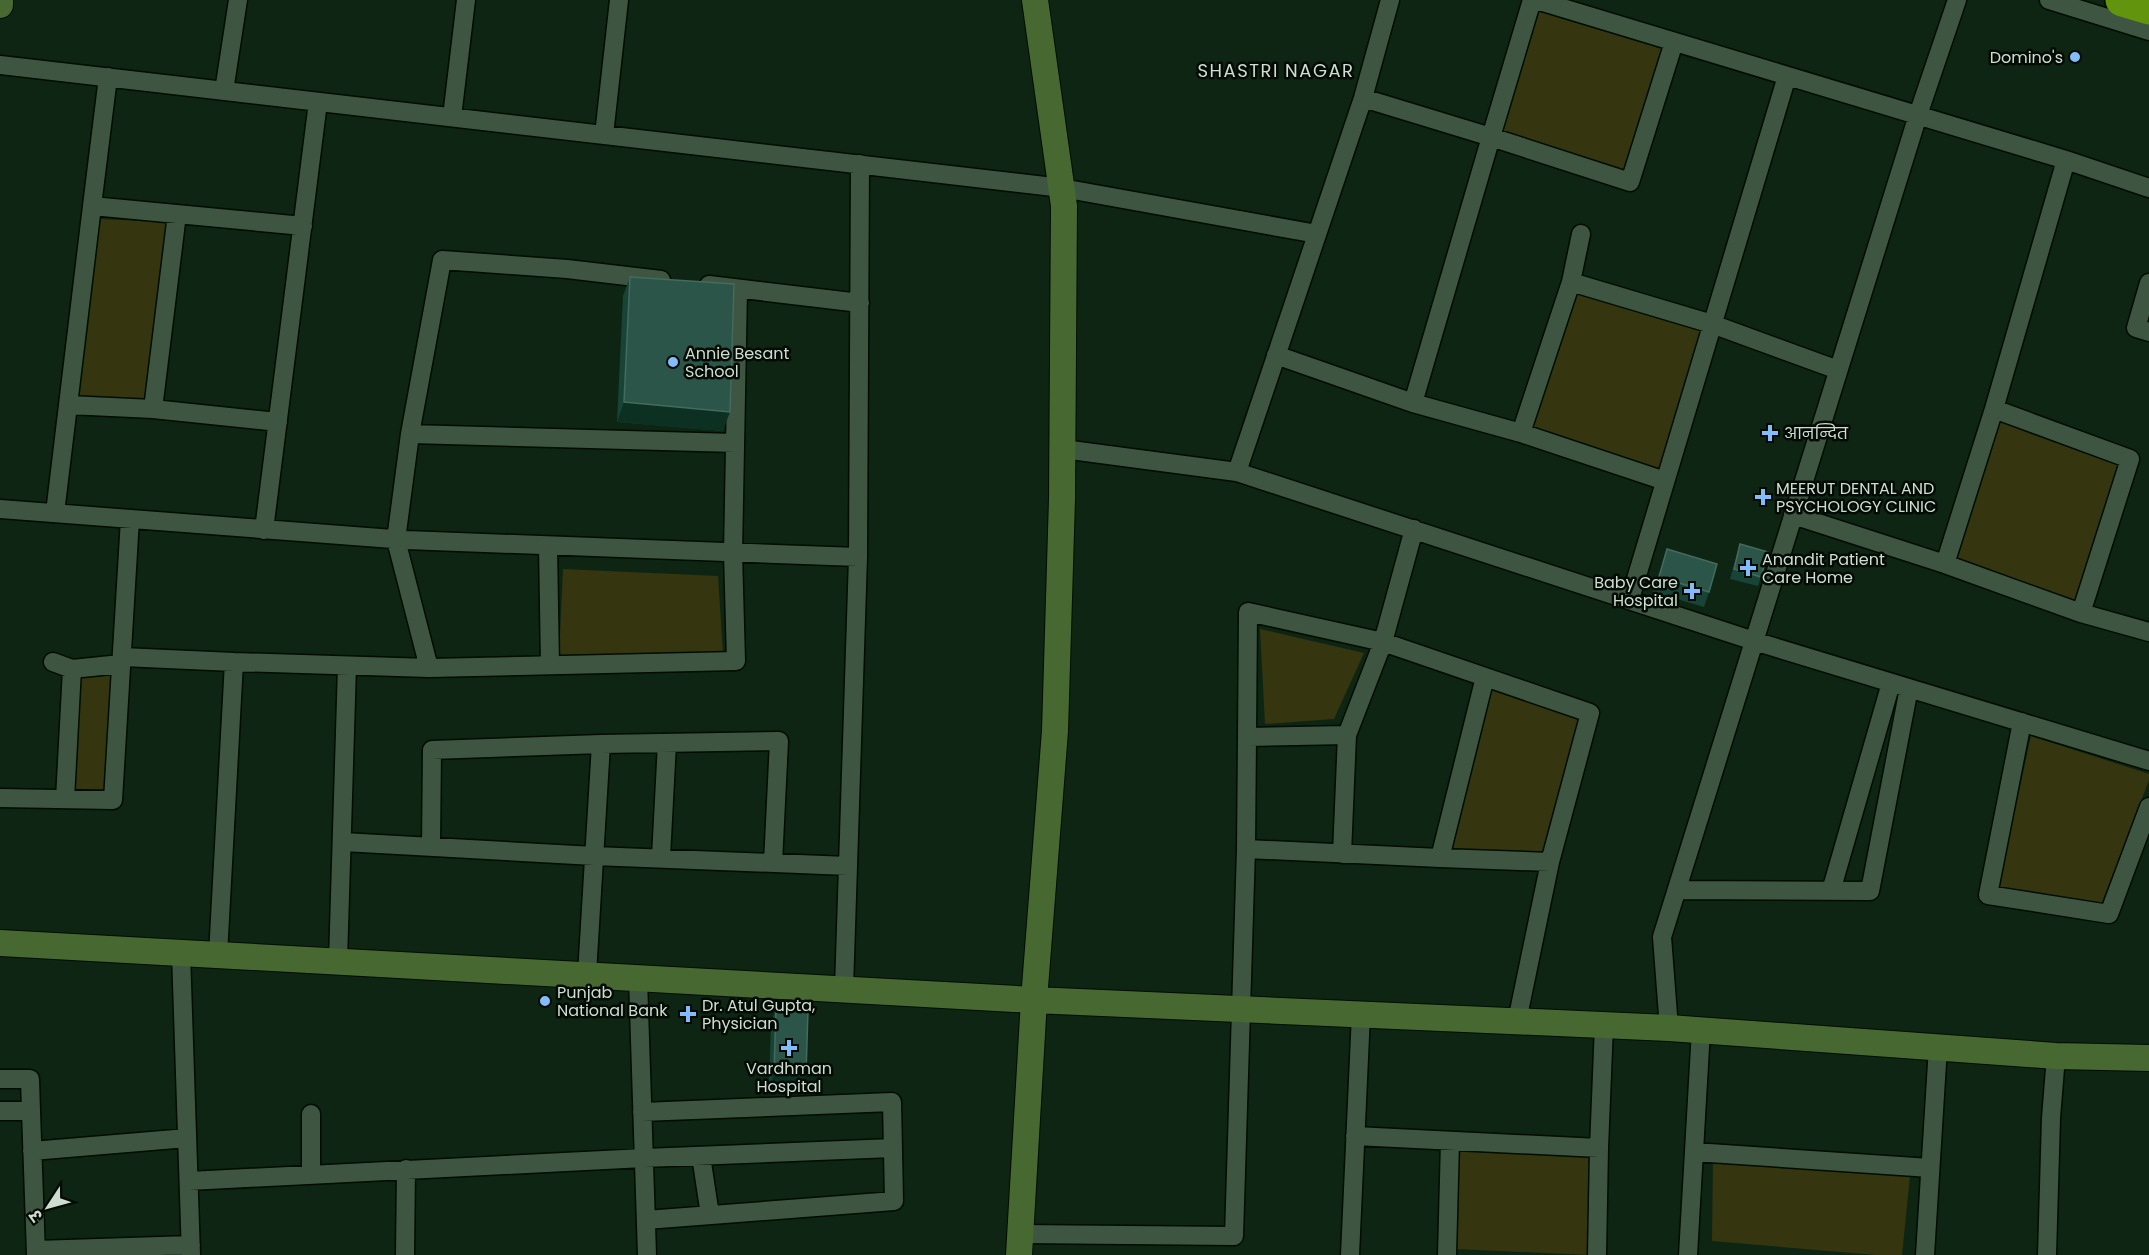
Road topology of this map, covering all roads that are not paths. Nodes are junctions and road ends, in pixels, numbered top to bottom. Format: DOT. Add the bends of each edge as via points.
graph roads {
  1 [pos="0,0"];
  2 [pos="238,0"];
  3 [pos="466,0"];
  4 [pos="619,0"];
  5 [pos="1035,0"];
  6 [pos="1390,0"];
  7 [pos="1534,0"];
  8 [pos="1957,0"];
  9 [pos="2049,0"];
  10 [pos="2122,0"];
  11 [pos="0,5"];
  12 [pos="2149,8"];
  13 [pos="2149,31"];
  14 [pos="1674,42"];
  15 [pos="0,64"];
  16 [pos="1787,76"];
  17 [pos="108,77"];
  18 [pos="224,91"];
  19 [pos="1363,98"];
  20 [pos="318,102"];
  21 [pos="1918,115"];
  22 [pos="452,117"];
  23 [pos="604,135"];
  24 [pos="1491,137"];
  25 [pos="2066,160"];
  26 [pos="860,165"];
  27 [pos="1062,188"];
  28 [pos="2149,188"];
  29 [pos="92,206"];
  30 [pos="177,214"];
  31 [pos="303,226"];
  32 [pos="1317,234"];
  33 [pos="1581,234"];
  34 [pos="1571,282"];
  35 [pos="2149,283"];
  36 [pos="738,289"];
  37 [pos="860,303"];
  38 [pos="1712,324"];
  39 [pos="2149,332"];
  40 [pos="1276,356"];
  41 [pos="1838,370"];
  42 [pos="1413,403"];
  43 [pos="69,405"];
  44 [pos="153,409"];
  45 [pos="1994,409"];
  46 [pos="278,422"];
  47 [pos="410,434"];
  48 [pos="1521,434"];
  49 [pos="735,443"];
  50 [pos="1063,449"];
  51 [pos="1237,472"];
  52 [pos="1665,481"];
  53 [pos="0,509"];
  54 [pos="55,513"];
  55 [pos="1793,515"];
  56 [pos="130,519"];
  57 [pos="1414,529"];
  58 [pos="264,530"];
  59 [pos="396,540"];
  60 [pos="548,546"];
  61 [pos="734,553"];
  62 [pos="858,557"];
  63 [pos="1945,564"];
  64 [pos="1630,599"];
  65 [pos="2081,613"];
  66 [pos="2149,632"];
  67 [pos="1754,641"];
  68 [pos="1383,642"];
  69 [pos="122,660"];
  70 [pos="53,662"];
  71 [pos="234,662"];
  72 [pos="550,665"];
  73 [pos="347,666"];
  74 [pos="429,668"];
  75 [pos="72,669"];
  76 [pos="1485,677"];
  77 [pos="1891,683"];
  78 [pos="1909,688"];
  79 [pos="2022,722"];
  80 [pos="1347,735"];
  81 [pos="1246,737"];
  82 [pos="668,743"];
  83 [pos="601,744"];
  84 [pos="2149,761"];
  85 [pos="0,798"];
  86 [pos="65,799"];
  87 [pos="2149,807"];
  88 [pos="343,842"];
  89 [pos="431,846"];
  90 [pos="1246,849"];
  91 [pos="1342,854"];
  92 [pos="594,856"];
  93 [pos="661,857"];
  94 [pos="1440,858"];
  95 [pos="1550,862"];
  96 [pos="773,863"];
  97 [pos="848,866"];
  98 [pos="1677,890"];
  99 [pos="1831,891"];
  100 [pos="0,943"];
  101 [pos="181,953"];
  102 [pos="218,955"];
  103 [pos="338,962"];
  104 [pos="587,974"];
  105 [pos="638,978"];
  106 [pos="844,989"];
  107 [pos="1034,1000"];
  108 [pos="1241,1009"];
  109 [pos="1361,1014"];
  110 [pos="1517,1021"];
  111 [pos="1604,1025"];
  112 [pos="1669,1028"];
  113 [pos="1701,1030"];
  114 [pos="1938,1047"];
  115 [pos="2056,1056"];
  116 [pos="2149,1058"];
  117 [pos="0,1079"];
  118 [pos="0,1111"];
  119 [pos="31,1111"];
  120 [pos="642,1112"];
  121 [pos="311,1114"];
  122 [pos="1355,1136"];
  123 [pos="187,1138"];
  124 [pos="1450,1141"];
  125 [pos="893,1148"];
  126 [pos="1599,1148"];
  127 [pos="32,1151"];
  128 [pos="1694,1152"];
  129 [pos="701,1155"];
  130 [pos="644,1158"];
  131 [pos="1930,1168"];
  132 [pos="406,1169"];
  133 [pos="311,1174"];
  134 [pos="189,1181"];
  135 [pos="710,1215"];
  136 [pos="646,1220"];
  137 [pos="1019,1244"];
  138 [pos="191,1250"];
  139 [pos="36,1252"];
  140 [pos="405,1255"];
  141 [pos="647,1255"];
  142 [pos="1350,1255"];
  143 [pos="1447,1255"];
  144 [pos="1597,1255"];
  145 [pos="1688,1255"];
  146 [pos="1925,1255"];
  147 [pos="2047,1255"];
  1 -- 11 [label="street"];
  2 -- 18 [label="street"];
  3 -- 22 [label="street"];
  4 -- 23 [label="street"];
  5 -- 27 [label="street"];
  6 -- 19 [label="street"];
  7 -- 14 [label="street"];
  7 -- 24 [label="street"];
  8 -- 21 [label="street"];
  9 -- 13 [label="street"];
  10 -- 12 [label="highway"];
  14 -- 16 [label="street"];
  14 -- 24 [label="street" via="1630,182"];
  15 -- 17 [label="street"];
  16 -- 21 [label="street"];
  16 -- 38 [label="street"];
  17 -- 18 [label="street"];
  17 -- 29 [label="street"];
  18 -- 20 [label="street"];
  19 -- 24 [label="street"];
  19 -- 32 [label="street"];
  20 -- 22 [label="street"];
  20 -- 31 [label="street"];
  21 -- 25 [label="street"];
  21 -- 41 [label="street"];
  22 -- 23 [label="street"];
  23 -- 26 [label="street"];
  24 -- 42 [label="street"];
  25 -- 28 [label="street"];
  25 -- 45 [label="street"];
  26 -- 27 [label="street"];
  26 -- 37 [label="street"];
  27 -- 32 [label="street"];
  27 -- 50 [label="street"];
  29 -- 30 [label="street"];
  29 -- 43 [label="street"];
  30 -- 31 [label="street"];
  30 -- 44 [label="street"];
  31 -- 46 [label="street"];
  32 -- 40 [label="street"];
  33 -- 34 [label="street"];
  34 -- 38 [label="street"];
  34 -- 48 [label="street"];
  35 -- 39 [label="street" via="2136,328"];
  36 -- 37 [label="street"];
  36 -- 47 [label="street" via="567,269 442,260"];
  36 -- 49 [label="street"];
  37 -- 62 [label="street"];
  38 -- 41 [label="street"];
  38 -- 52 [label="street"];
  40 -- 42 [label="street"];
  40 -- 51 [label="street"];
  41 -- 55 [label="street"];
  42 -- 48 [label="street"];
  43 -- 44 [label="street"];
  43 -- 54 [label="street"];
  44 -- 46 [label="street"];
  45 -- 63 [label="street"];
  45 -- 65 [label="street" via="2130,459"];
  46 -- 58 [label="street"];
  47 -- 49 [label="street"];
  47 -- 59 [label="street"];
  48 -- 52 [label="street"];
  49 -- 61 [label="street"];
  50 -- 51 [label="street"];
  50 -- 107 [label="street" via="1055,731"];
  51 -- 57 [label="street"];
  52 -- 64 [label="street"];
  53 -- 54 [label="street"];
  54 -- 56 [label="street"];
  55 -- 63 [label="street"];
  55 -- 67 [label="street"];
  56 -- 58 [label="street"];
  56 -- 69 [label="street"];
  57 -- 64 [label="street"];
  57 -- 68 [label="street"];
  58 -- 59 [label="street"];
  59 -- 60 [label="street"];
  59 -- 74 [label="street"];
  60 -- 61 [label="street"];
  60 -- 72 [label="street"];
  61 -- 62 [label="street"];
  61 -- 72 [label="street" via="736,661"];
  62 -- 97 [label="street"];
  63 -- 65 [label="street"];
  64 -- 67 [label="street"];
  65 -- 66 [label="street"];
  67 -- 77 [label="street"];
  67 -- 98 [label="street"];
  68 -- 76 [label="street"];
  68 -- 80 [label="street"];
  68 -- 81 [label="street" via="1248,612"];
  69 -- 71 [label="street"];
  69 -- 75 [label="street"];
  69 -- 86 [label="street" via="113,800"];
  70 -- 75 [label="street"];
  71 -- 73 [label="street"];
  71 -- 102 [label="street"];
  72 -- 74 [label="street"];
  73 -- 74 [label="street"];
  73 -- 88 [label="street"];
  75 -- 86 [label="street"];
  76 -- 94 [label="street"];
  76 -- 95 [label="street" via="1590,713"];
  77 -- 78 [label="street"];
  77 -- 99 [label="street"];
  78 -- 79 [label="street"];
  78 -- 99 [label="street" via="1870,891"];
  79 -- 84 [label="street"];
  79 -- 87 [label="street" via="1988,895 2109,914"];
  80 -- 81 [label="street"];
  80 -- 91 [label="street"];
  81 -- 90 [label="street"];
  82 -- 83 [label="street"];
  82 -- 93 [label="street"];
  82 -- 96 [label="street" via="779,741"];
  83 -- 89 [label="street" via="432,750"];
  83 -- 92 [label="street"];
  85 -- 86 [label="street"];
  88 -- 89 [label="street"];
  88 -- 103 [label="street"];
  89 -- 92 [label="street"];
  90 -- 91 [label="street"];
  90 -- 108 [label="street"];
  91 -- 94 [label="street"];
  92 -- 93 [label="street"];
  92 -- 104 [label="street"];
  93 -- 96 [label="street"];
  94 -- 95 [label="street"];
  95 -- 110 [label="street"];
  96 -- 97 [label="street"];
  97 -- 106 [label="street"];
  98 -- 99 [label="street"];
  98 -- 112 [label="street" via="1662,937"];
  100 -- 101 [label="street"];
  101 -- 102 [label="street"];
  101 -- 123 [label="street"];
  102 -- 103 [label="street"];
  103 -- 104 [label="street"];
  104 -- 105 [label="street"];
  105 -- 106 [label="street"];
  105 -- 120 [label="street"];
  106 -- 107 [label="street"];
  107 -- 108 [label="street"];
  107 -- 137 [label="street"];
  108 -- 109 [label="street"];
  108 -- 137 [label="street" via="1234,1236"];
  109 -- 110 [label="street"];
  109 -- 122 [label="street"];
  110 -- 111 [label="street"];
  111 -- 112 [label="street"];
  111 -- 126 [label="street"];
  112 -- 113 [label="street"];
  113 -- 114 [label="street"];
  113 -- 128 [label="street"];
  114 -- 115 [label="street"];
  114 -- 131 [label="street"];
  115 -- 116 [label="street"];
  115 -- 147 [label="street"];
  117 -- 119 [label="street" via="30,1079"];
  118 -- 119 [label="street"];
  119 -- 127 [label="street"];
  120 -- 125 [label="street" via="892,1102"];
  120 -- 130 [label="street"];
  121 -- 133 [label="street"];
  122 -- 124 [label="street"];
  122 -- 142 [label="street"];
  123 -- 127 [label="street"];
  123 -- 134 [label="street"];
  124 -- 126 [label="street"];
  124 -- 143 [label="street"];
  125 -- 129 [label="street"];
  125 -- 135 [label="street" via="894,1201"];
  126 -- 144 [label="street"];
  127 -- 139 [label="street"];
  128 -- 131 [label="street"];
  128 -- 145 [label="street"];
  129 -- 130 [label="street"];
  129 -- 135 [label="street"];
  130 -- 132 [label="street"];
  130 -- 136 [label="street"];
  131 -- 146 [label="street"];
  132 -- 133 [label="street"];
  132 -- 140 [label="street"];
  133 -- 134 [label="street"];
  134 -- 138 [label="street"];
  135 -- 136 [label="street"];
  136 -- 141 [label="street"];
  138 -- 139 [label="street"];
}
